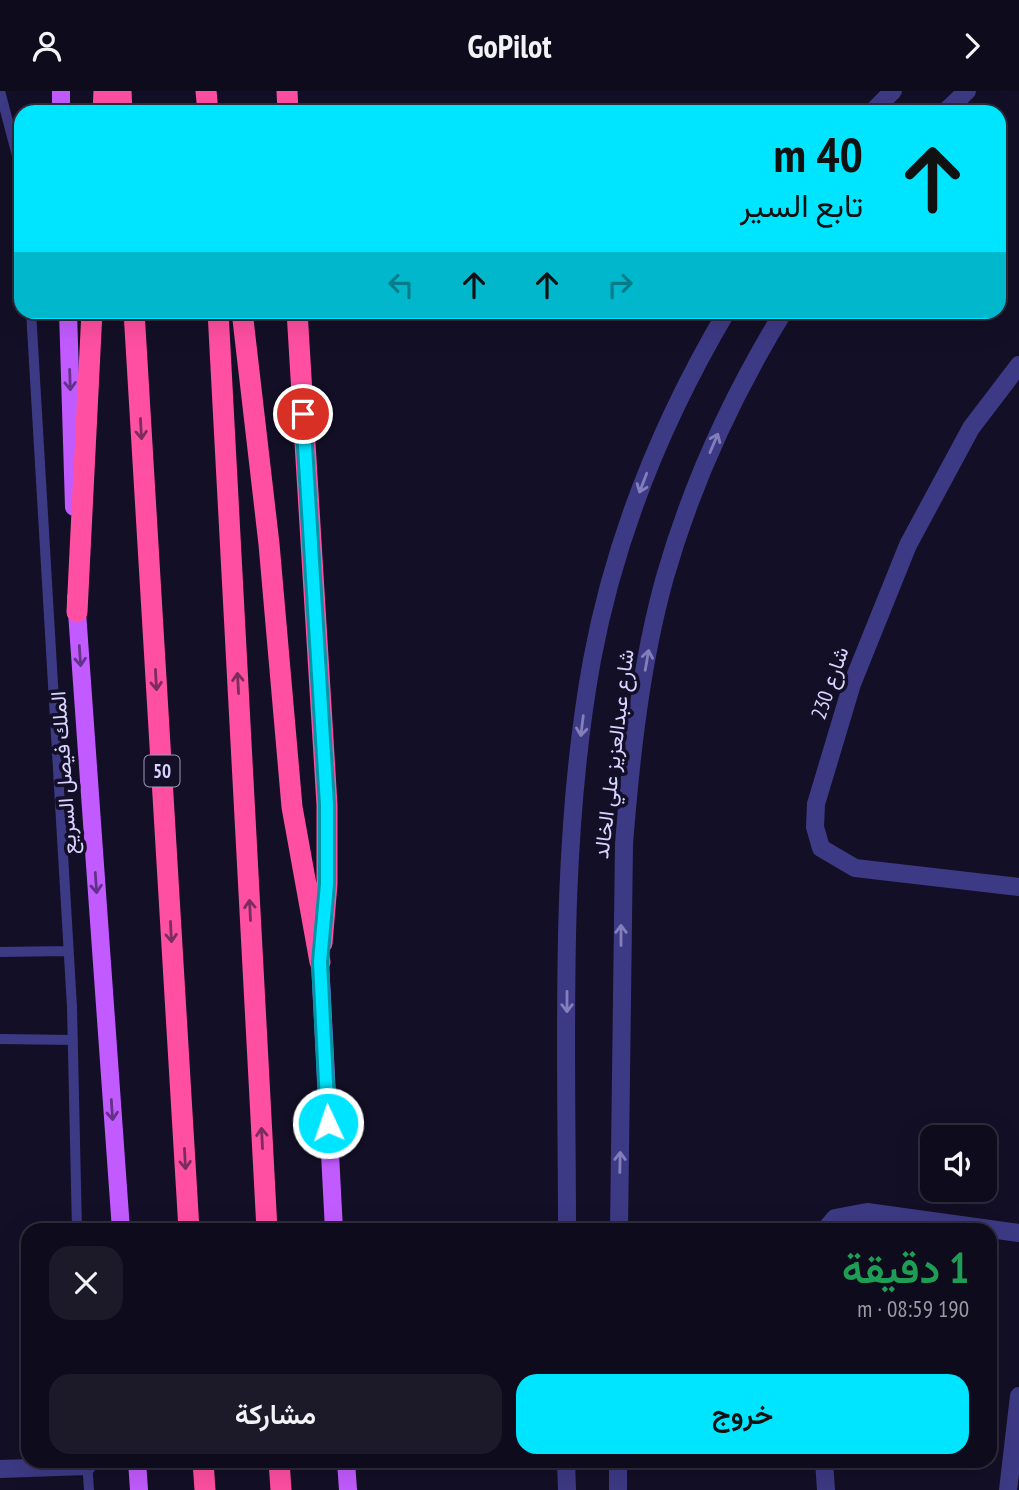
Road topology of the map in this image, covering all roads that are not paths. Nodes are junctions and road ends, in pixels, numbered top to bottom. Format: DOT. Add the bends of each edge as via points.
graph roads {
  1 [pos="0,91"];
  2 [pos="893,91"];
  3 [pos="967,91"];
  4 [pos="879,105"];
  5 [pos="952,105"];
  6 [pos="14,144"];
  7 [pos="30,319"];
  8 [pos="68,319"];
  9 [pos="92,319"];
  10 [pos="134,319"];
  11 [pos="218,319"];
  12 [pos="244,319"];
  13 [pos="297,319"];
  14 [pos="723,319"];
  15 [pos="779,319"];
  16 [pos="1017,371"];
  17 [pos="77,612"];
  18 [pos="1019,887"];
  19 [pos="68,951"];
  20 [pos="0,952"];
  21 [pos="320,962"];
  22 [pos="0,1039"];
  23 [pos="73,1040"];
  24 [pos="78,1223"];
  25 [pos="121,1223"];
  26 [pos="189,1223"];
  27 [pos="267,1223"];
  28 [pos="334,1223"];
  29 [pos="567,1223"];
  30 [pos="619,1223"];
  31 [pos="831,1223"];
  32 [pos="947,1223"];
  33 [pos="997,1230"];
  34 [pos="1019,1233"];
  35 [pos="1019,1396"];
  36 [pos="21,1468"];
  37 [pos="87,1468"];
  38 [pos="137,1468"];
  39 [pos="203,1468"];
  40 [pos="279,1468"];
  41 [pos="346,1468"];
  42 [pos="566,1468"];
  43 [pos="618,1468"];
  44 [pos="824,1468"];
  45 [pos="0,1469"];
  46 [pos="89,1490"];
  47 [pos="137,1490"];
  48 [pos="205,1490"];
  49 [pos="281,1490"];
  50 [pos="348,1490"];
  51 [pos="566,1490"];
  52 [pos="618,1490"];
  53 [pos="826,1490"];
  54 [pos="1008,1490"];
  1 -- 6 [label="lane"];
  2 -- 4 [label="street"];
  3 -- 5 [label="street"];
  7 -- 19 [label="lane"];
  8 -- 17 [label="main road, الملك فيصل السريع, one-way"];
  9 -- 17 [label="highway"];
  10 -- 26 [label="highway, 50, one-way"];
  27 -- 11 [label="highway, one-way"];
  12 -- 21 [label="highway" via="292,807"];
  13 -- 21 [label="highway" via="327,805 327,884"];
  14 -- 29 [label="street, شارع عبدالعزيز علي الخالد, one-way" via="671,416 645,478 616,561 592,660 571,834"];
  30 -- 15 [label="street, شارع عبدالعزيز علي الخالد, one-way" via="623,856 647,659 665,578 698,481 741,387"];
  16 -- 18 [label="street, شارع 230" via="971,428 908,545 852,684 816,804 815,827 821,848 855,868"];
  17 -- 25 [label="main road, الملك فيصل السريع, one-way"];
  19 -- 20 [label="lane"];
  19 -- 23 [label="lane"];
  21 -- 28 [label="main road"];
  22 -- 23 [label="lane"];
  23 -- 24 [label="lane"];
  31 -- 32 [label="street" via="835,1218 867,1212"];
  33 -- 34 [label="street"];
  35 -- 54 [label="street"];
  36 -- 45 [label="street"];
  37 -- 46 [label="lane"];
  38 -- 47 [label="main road"];
  39 -- 48 [label="highway"];
  40 -- 49 [label="highway"];
  41 -- 50 [label="main road"];
  42 -- 51 [label="street"];
  43 -- 52 [label="street"];
  44 -- 53 [label="street"];
}
